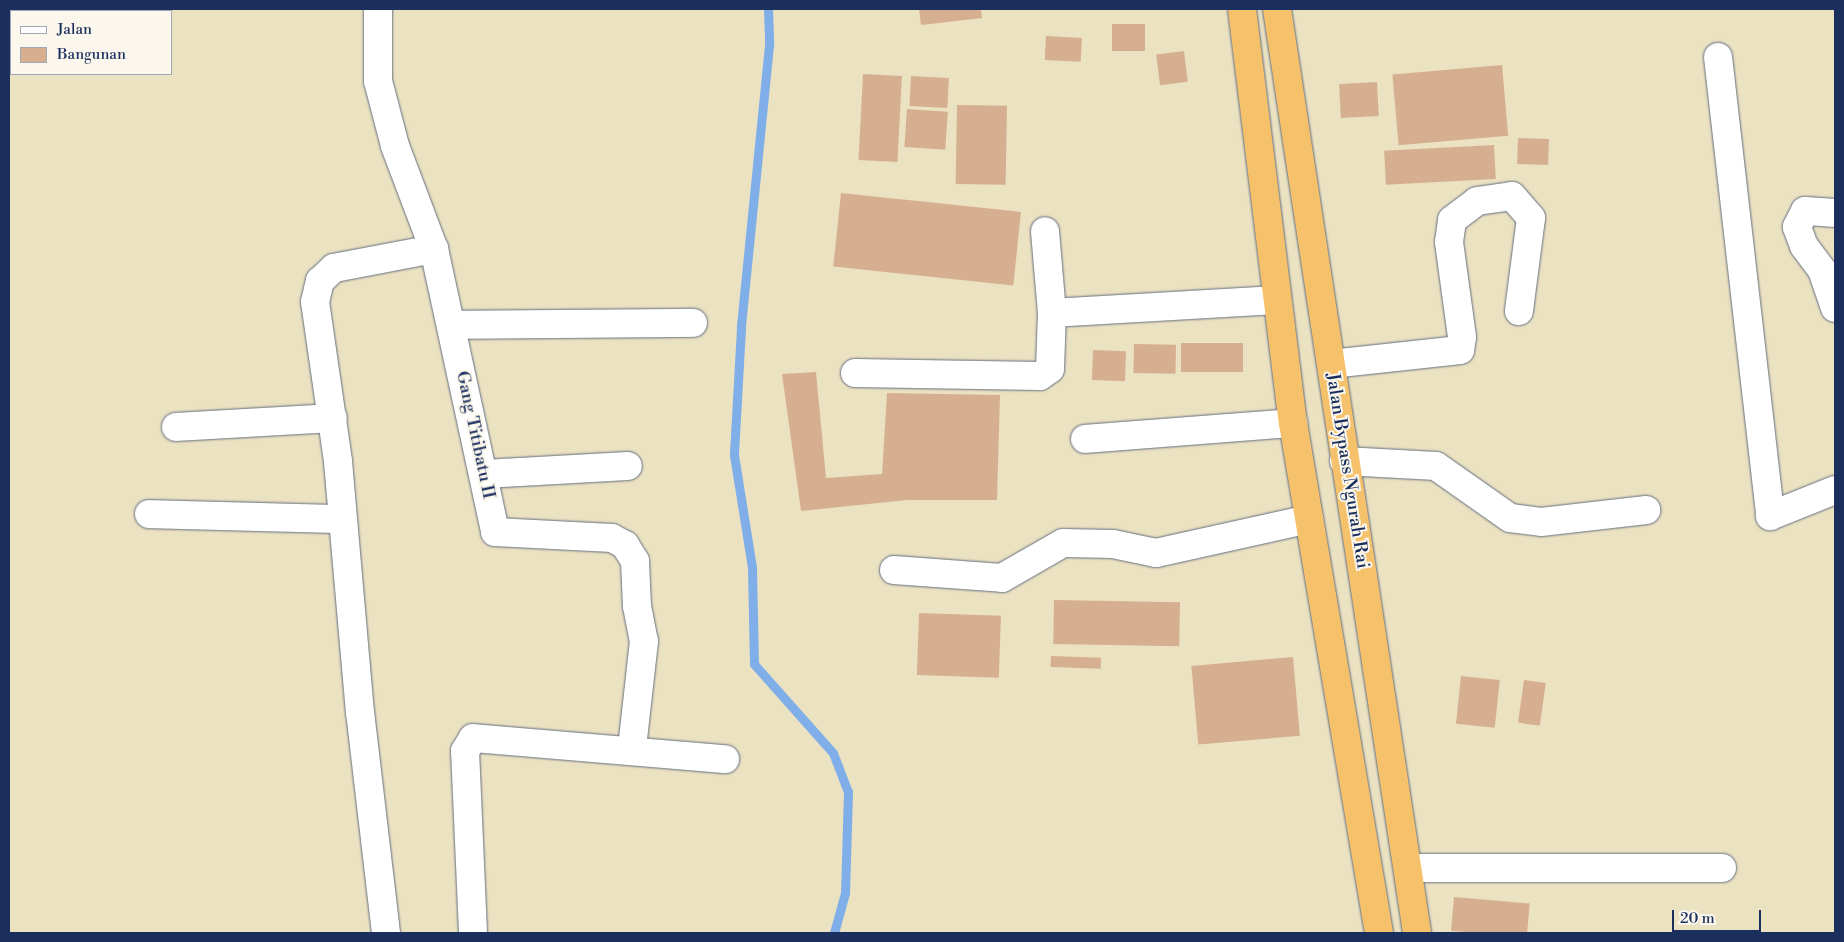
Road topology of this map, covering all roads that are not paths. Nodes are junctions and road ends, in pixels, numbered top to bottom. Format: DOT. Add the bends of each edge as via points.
graph roads {
  1 [pos="378,9"];
  2 [pos="1242,9"];
  3 [pos="1277,9"];
  4 [pos="1718,57"];
  5 [pos="1835,214"];
  6 [pos="1045,231"];
  7 [pos="434,249"];
  8 [pos="1276,300"];
  9 [pos="1835,308"];
  10 [pos="1519,311"];
  11 [pos="1052,313"];
  12 [pos="693,323"];
  13 [pos="451,325"];
  14 [pos="1330,364"];
  15 [pos="855,373"];
  16 [pos="333,418"];
  17 [pos="1293,423"];
  18 [pos="176,427"];
  19 [pos="1085,440"];
  20 [pos="1344,461"];
  21 [pos="628,466"];
  22 [pos="484,474"];
  23 [pos="1835,490"];
  24 [pos="1646,510"];
  25 [pos="149,514"];
  26 [pos="341,519"];
  27 [pos="1309,520"];
  28 [pos="894,570"];
  29 [pos="632,748"];
  30 [pos="725,759"];
  31 [pos="1408,868"];
  32 [pos="1722,868"];
  33 [pos="386,933"];
  34 [pos="473,933"];
  35 [pos="1379,933"];
  36 [pos="1417,933"];
  1 -- 7 [label="street, Gang Titibatu II" via="378,81 395,146"];
  2 -- 8 [label="highway"];
  3 -- 14 [label="highway, Jalan Bypass Ngurah Rai"];
  4 -- 23 [label="street" via="1770,516"];
  5 -- 9 [label="street" via="1805,211 1797,227 1804,246 1822,270"];
  6 -- 11 [label="street"];
  7 -- 13 [label="street, Gang Titibatu II"];
  7 -- 16 [label="street" via="334,268 320,281 315,302"];
  8 -- 11 [label="street"];
  8 -- 17 [label="highway"];
  10 -- 14 [label="street" via="1531,218 1512,196 1477,202 1452,220 1449,242 1462,337 1460,350"];
  11 -- 15 [label="street" via="1053,361 1040,376"];
  12 -- 13 [label="street"];
  13 -- 22 [label="street, Gang Titibatu II"];
  14 -- 20 [label="highway, Jalan Bypass Ngurah Rai"];
  16 -- 18 [label="street"];
  16 -- 26 [label="street"];
  17 -- 19 [label="street"];
  17 -- 27 [label="highway"];
  20 -- 24 [label="street" via="1436,466 1510,518 1541,522"];
  20 -- 31 [label="highway, Jalan Bypass Ngurah Rai"];
  21 -- 22 [label="street"];
  22 -- 29 [label="street, Gang Titibatu II" via="496,532 612,538 625,545 635,561 637,606 644,641"];
  25 -- 26 [label="street"];
  26 -- 33 [label="street"];
  27 -- 28 [label="street" via="1156,553 1113,544 1063,543 1002,578"];
  27 -- 35 [label="highway"];
  29 -- 30 [label="street"];
  29 -- 34 [label="street" via="473,738 465,751"];
  31 -- 32 [label="street"];
  31 -- 36 [label="highway, Jalan Bypass Ngurah Rai"];
}
